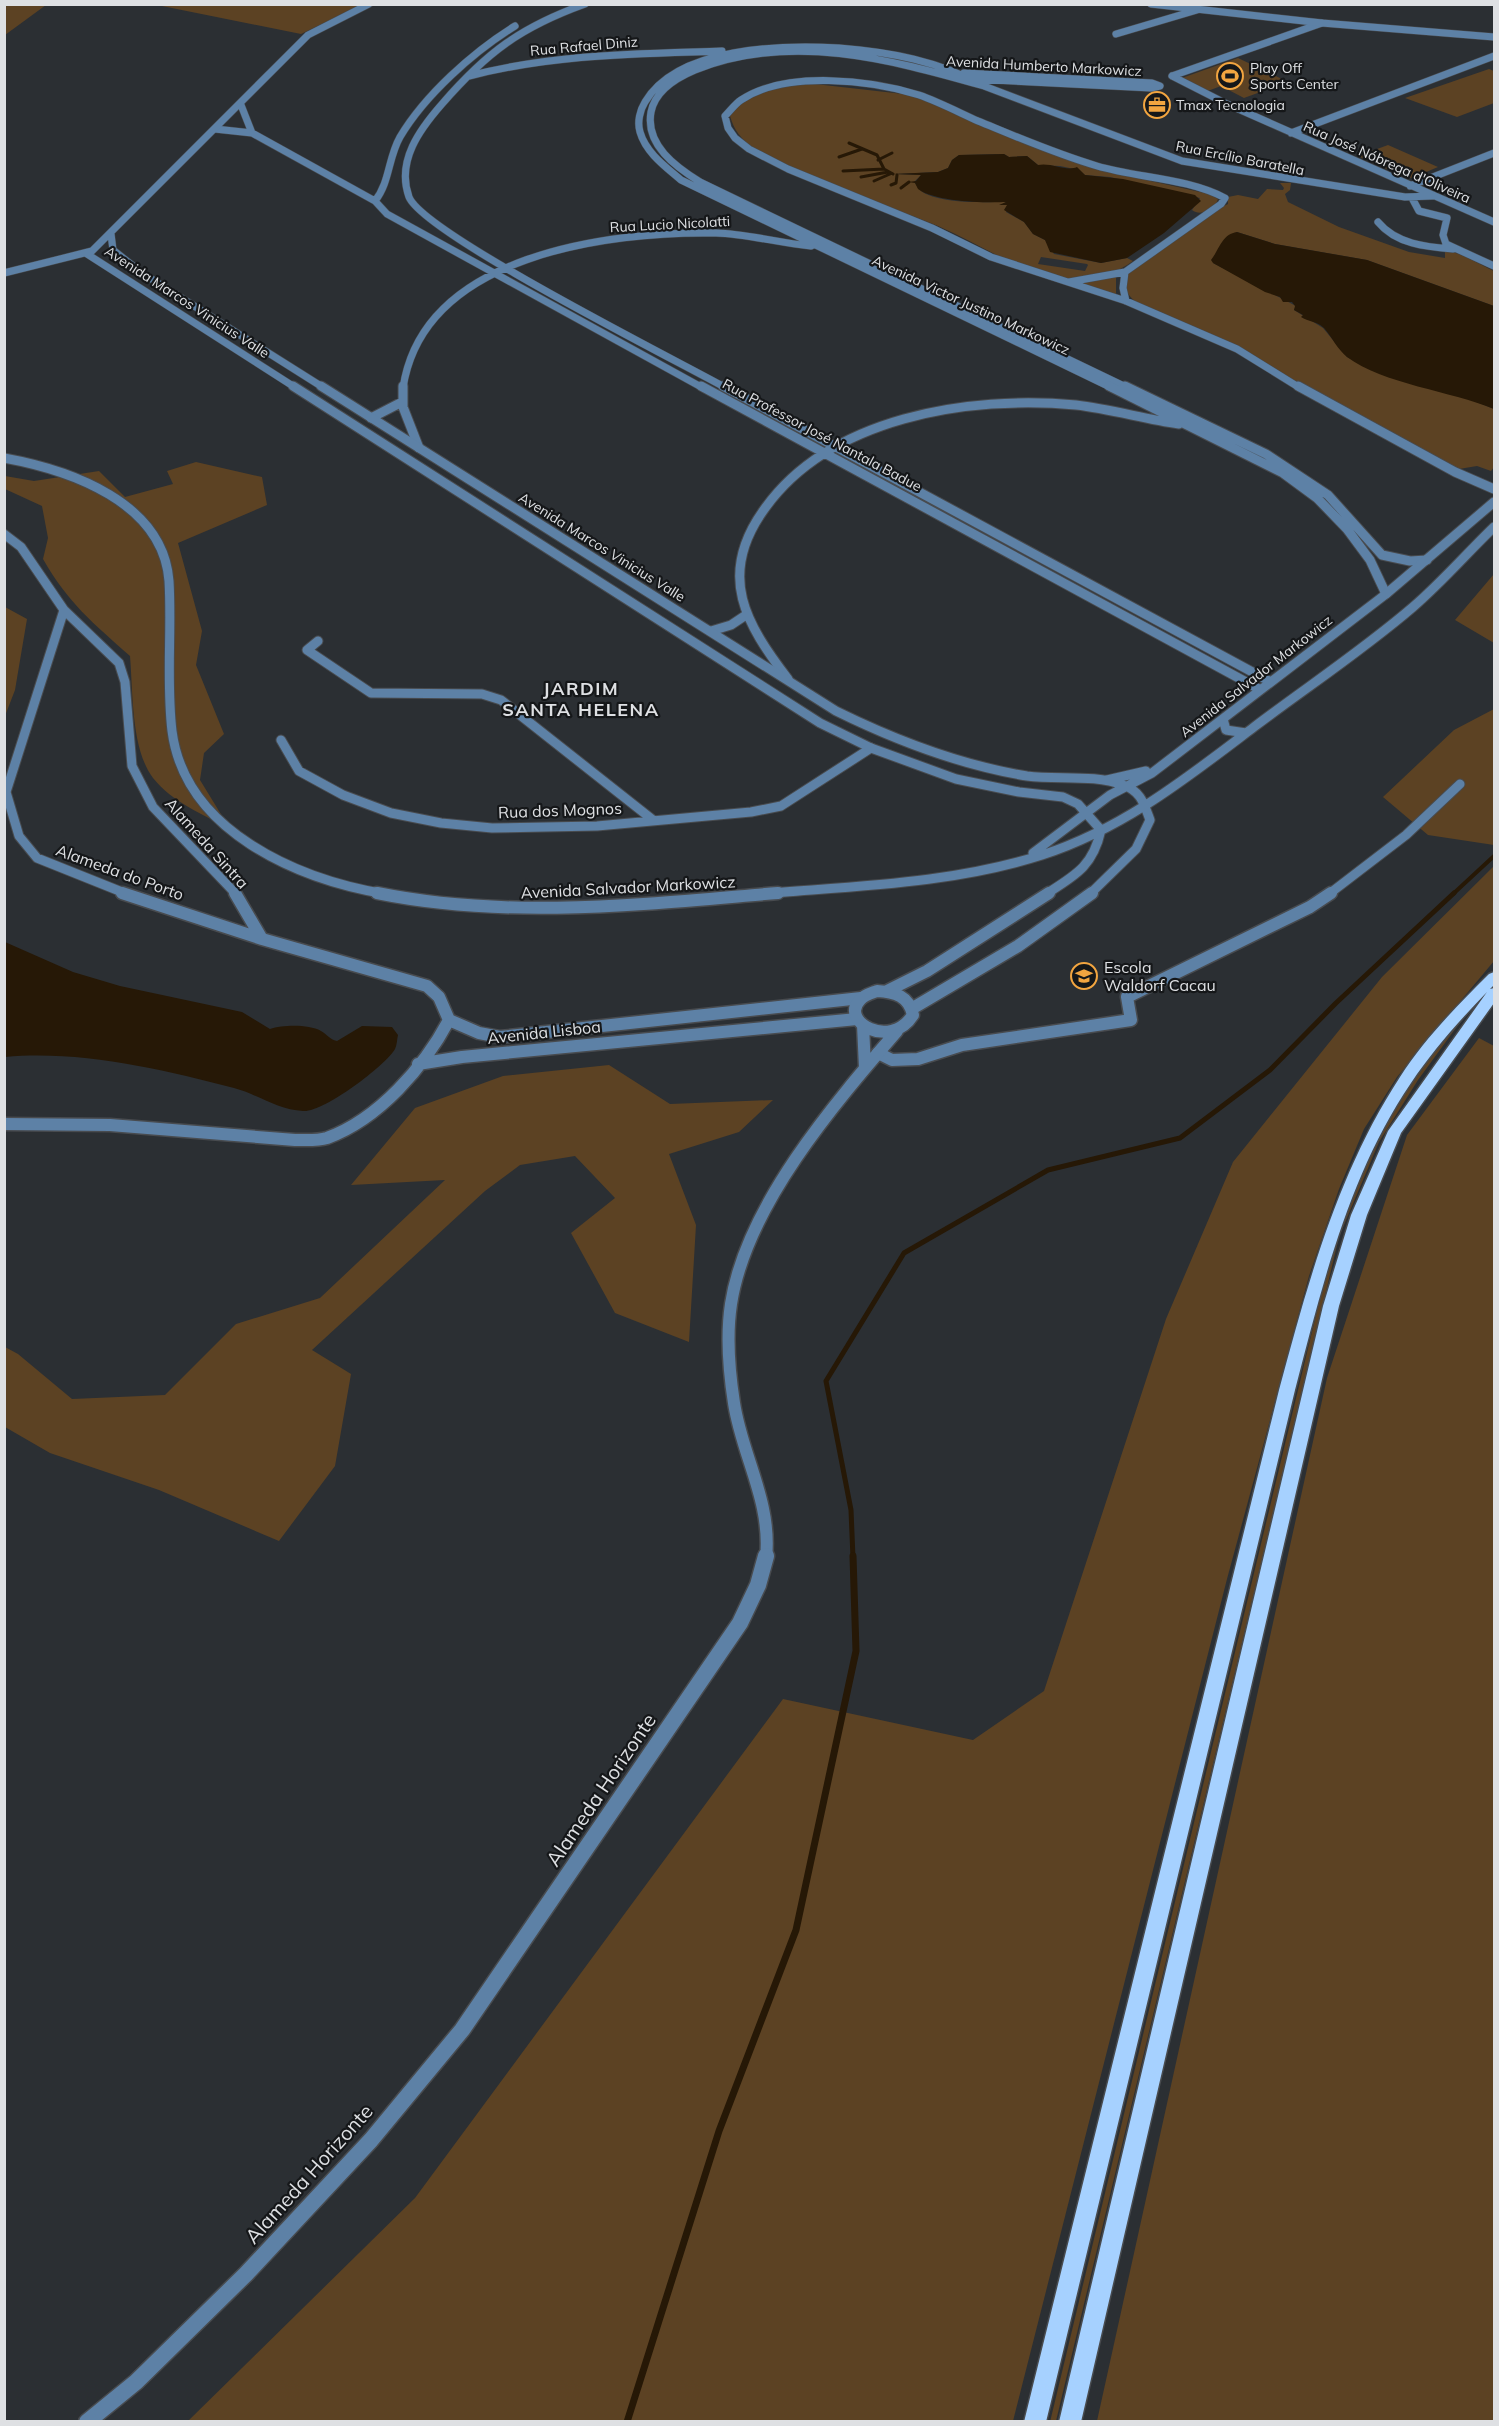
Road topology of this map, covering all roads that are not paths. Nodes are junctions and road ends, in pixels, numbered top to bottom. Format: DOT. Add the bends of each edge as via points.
graph roads {
  1 [pos="369,4"];
  2 [pos="567,4"];
  3 [pos="585,4"];
  4 [pos="1151,4"];
  5 [pos="1197,9"];
  6 [pos="1322,23"];
  7 [pos="1116,34"];
  8 [pos="1494,37"];
  9 [pos="665,53"];
  10 [pos="734,55"];
  11 [pos="1494,56"];
  12 [pos="702,64"];
  13 [pos="454,74"];
  14 [pos="470,76"];
  15 [pos="958,76"];
  16 [pos="973,79"];
  17 [pos="984,86"];
  18 [pos="241,105"];
  19 [pos="215,129"];
  20 [pos="252,133"];
  21 [pos="1291,133"];
  22 [pos="1494,153"];
  23 [pos="1410,186"];
  24 [pos="408,189"];
  25 [pos="385,191"];
  26 [pos="1432,196"];
  27 [pos="1412,198"];
  28 [pos="375,201"];
  29 [pos="420,212"];
  30 [pos="399,221"];
  31 [pos="1378,222"];
  32 [pos="1494,222"];
  33 [pos="111,234"];
  34 [pos="826,242"];
  35 [pos="818,246"];
  36 [pos="1458,249"];
  37 [pos="87,254"];
  38 [pos="1494,266"];
  39 [pos="507,268"];
  40 [pos="1125,272"];
  41 [pos="4,273"];
  42 [pos="495,273"];
  43 [pos="1069,282"];
  44 [pos="1126,301"];
  45 [pos="402,402"];
  46 [pos="371,418"];
  47 [pos="1193,422"];
  48 [pos="833,446"];
  49 [pos="419,448"];
  50 [pos="824,452"];
  51 [pos="4,458"];
  52 [pos="1494,489"];
  53 [pos="1494,502"];
  54 [pos="1494,526"];
  55 [pos="4,534"];
  56 [pos="1382,555"];
  57 [pos="1370,560"];
  58 [pos="1426,560"];
  59 [pos="1386,594"];
  60 [pos="64,610"];
  61 [pos="746,615"];
  62 [pos="711,631"];
  63 [pos="318,641"];
  64 [pos="788,679"];
  65 [pos="1269,681"];
  66 [pos="1259,689"];
  67 [pos="837,711"];
  68 [pos="1222,719"];
  69 [pos="820,723"];
  70 [pos="1246,733"];
  71 [pos="280,740"];
  72 [pos="871,748"];
  73 [pos="1167,762"];
  74 [pos="1102,781"];
  75 [pos="1460,784"];
  76 [pos="1126,787"];
  77 [pos="1148,805"];
  78 [pos="1088,813"];
  79 [pos="653,820"];
  80 [pos="1101,830"];
  81 [pos="1025,859"];
  82 [pos="262,939"];
  83 [pos="1494,977"];
  84 [pos="887,991"];
  85 [pos="1494,993"];
  86 [pos="861,998"];
  87 [pos="913,1008"];
  88 [pos="673,1017"];
  89 [pos="449,1020"];
  90 [pos="861,1026"];
  91 [pos="897,1031"];
  92 [pos="674,1035"];
  93 [pos="878,1053"];
  94 [pos="418,1064"];
  95 [pos="865,1068"];
  96 [pos="4,1124"];
  97 [pos="87,2421"];
  98 [pos="1035,2421"];
  99 [pos="1070,2421"];
  1 -- 18 [label="street" via="308,35"];
  2 -- 13 [label="street" via="495,38"];
  3 -- 14 [label="street" via="515,35"];
  4 -- 5 [label="street"];
  5 -- 6 [label="street"];
  5 -- 7 [label="street"];
  6 -- 8 [label="street"];
  6 -- 21 [label="street, Rua José Nóbrega d'Oliveira" via="1172,76"];
  9 -- 10 [label="street, Rua Rafael Diniz" via="717,51"];
  9 -- 12 [label="street, Rua Rafael Diniz" via="690,56"];
  9 -- 14 [label="street, Rua Rafael Diniz" via="545,60"];
  10 -- 12 [label="street, Avenida Victor Justino Markowicz"];
  10 -- 15 [label="street, Avenida Humberto Markowicz" via="841,52"];
  10 -- 15 [label="street" via="760,49 834,48 909,58"];
  11 -- 21 [label="street"];
  12 -- 34 [label="street, Avenida Victor Justino Markowicz" via="672,83 653,104 650,126 659,149 699,182"];
  12 -- 35 [label="street, Avenida Victor Justino Markowicz" via="669,77 648,94 639,121 645,145 657,161 681,180"];
  13 -- 14 [label="street"];
  13 -- 25 [label="street" via="398,141"];
  14 -- 24 [label="street" via="440,106 413,142 405,175"];
  15 -- 16 [label="street, Avenida Humberto Markowicz"];
  15 -- 16 [label="street, Avenida Humberto Markowicz" via="1160,86"];
  15 -- 17 [label="street"];
  16 -- 17 [label="street"];
  17 -- 27 [label="street, Rua Ercílio Baratella" via="1182,161"];
  18 -- 19 [label="street"];
  18 -- 20 [label="street"];
  19 -- 20 [label="street"];
  19 -- 33 [label="street" via="165,175"];
  20 -- 28 [label="street, Rua Professor José Nantala Badue"];
  21 -- 23 [label="street, Rua José Nóbrega d'Oliveira"];
  22 -- 23 [label="street"];
  23 -- 26 [label="street, Rua José Nóbrega d'Oliveira"];
  24 -- 25 [label="street"];
  24 -- 29 [label="street, Rua Professor José Nantala Badue"];
  25 -- 28 [label="street"];
  26 -- 27 [label="street, Rua Ercílio Baratella"];
  26 -- 32 [label="street, Rua José Nóbrega d'Oliveira"];
  27 -- 36 [label="street" via="1419,211 1447,218 1444,242"];
  28 -- 30 [label="street, Rua Professor José Nantala Badue"];
  29 -- 30 [label="street"];
  29 -- 39 [label="street, Rua Professor José Nantala Badue"];
  30 -- 42 [label="street, Rua Professor José Nantala Badue"];
  31 -- 36 [label="street" via="1387,232 1407,240"];
  33 -- 37 [label="street"];
  33 -- 46 [label="street, Avenida Marcos Vinicius Valle" via="113,250 142,273"];
  34 -- 35 [label="street"];
  34 -- 47 [label="street, Avenida Victor Justino Markowicz"];
  35 -- 39 [label="street, Rua Lucio Nicolatti" via="736,234 642,236 548,252"];
  35 -- 47 [label="street, Avenida Victor Justino Markowicz"];
  36 -- 38 [label="street"];
  37 -- 41 [label="street"];
  37 -- 69 [label="street, Avenida Marcos Vinicius Valle"];
  39 -- 42 [label="street, Rua Lucio Nicolatti"];
  39 -- 48 [label="street, Rua Professor José Nantala Badue"];
  40 -- 43 [label="street"];
  40 -- 43 [label="street" via="1224,202 1223,196 1095,166 934,101 896,90 814,82 777,84 742,97 726,116 735,138 788,169 932,228 991,257"];
  40 -- 44 [label="street"];
  42 -- 45 [label="street, Rua Lucio Nicolatti" via="436,312 415,340 405,370"];
  42 -- 50 [label="street, Rua Professor José Nantala Badue"];
  43 -- 44 [label="street"];
  44 -- 52 [label="street" via="1237,349 1455,472"];
  45 -- 46 [label="street"];
  45 -- 49 [label="street, Rua Lucio Nicolatti"];
  46 -- 49 [label="street, Avenida Marcos Vinicius Valle"];
  47 -- 48 [label="street" via="1063,404 976,407 933,412"];
  47 -- 56 [label="street, Avenida Victor Justino Markowicz" via="1266,454 1310,481"];
  47 -- 57 [label="street, Avenida Victor Justino Markowicz" via="1309,492 1347,529"];
  48 -- 50 [label="street"];
  48 -- 65 [label="street, Rua Professor José Nantala Badue"];
  49 -- 62 [label="street, Avenida Marcos Vinicius Valle"];
  50 -- 61 [label="street" via="789,476 766,501 746,539 741,571"];
  50 -- 66 [label="street, Rua Professor José Nantala Badue"];
  51 -- 81 [label="street, Avenida Salvador Markowicz" via="86,480 136,516 158,538 167,559 172,624 171,723 182,770 210,809 256,848 297,869 354,888 413,900 508,909 612,906 902,884 977,873"];
  53 -- 58 [label="street, Avenida Salvador Markowicz"];
  54 -- 70 [label="street, Avenida Salvador Markowicz" via="1414,606"];
  55 -- 60 [label="street" via="21,547"];
  56 -- 57 [label="street"];
  56 -- 58 [label="street"];
  57 -- 59 [label="street, Avenida Victor Justino Markowicz"];
  58 -- 59 [label="street, Avenida Salvador Markowicz"];
  59 -- 65 [label="street, Avenida Salvador Markowicz"];
  60 -- 82 [label="street, Alameda Sintra" via="119,663 125,682 132,766 153,807 233,890"];
  60 -- 82 [label="street, Alameda do Porto" via="6,792 19,836 37,858 102,886"];
  61 -- 62 [label="street"];
  61 -- 64 [label="street"];
  62 -- 64 [label="street, Avenida Marcos Vinicius Valle"];
  63 -- 79 [label="street" via="307,650 371,693 482,694 501,700"];
  64 -- 67 [label="street, Avenida Marcos Vinicius Valle"];
  65 -- 66 [label="street, Avenida Salvador Markowicz"];
  66 -- 68 [label="street, Avenida Salvador Markowicz"];
  67 -- 69 [label="street"];
  67 -- 74 [label="street, Avenida Marcos Vinicius Valle" via="898,741 962,763 1012,774"];
  68 -- 70 [label="street" via="1226,730"];
  68 -- 73 [label="street, Avenida Salvador Markowicz"];
  69 -- 72 [label="street, Avenida Marcos Vinicius Valle"];
  70 -- 77 [label="street, Avenida Salvador Markowicz"];
  71 -- 79 [label="street, Rua dos Mognos" via="300,772 373,808 409,818 464,827 527,830"];
  72 -- 78 [label="street, Avenida Marcos Vinicius Valle" via="956,779 1063,797"];
  72 -- 79 [label="street, Rua dos Mognos" via="781,806"];
  73 -- 74 [label="street"];
  73 -- 76 [label="street, Avenida Salvador Markowicz"];
  74 -- 76 [label="street, Avenida Marcos Vinicius Valle"];
  75 -- 93 [label="street" via="1406,836 1310,907 1127,997 1131,1020 962,1045 918,1059 892,1060"];
  76 -- 77 [label="street" via="1140,794"];
  76 -- 78 [label="street, Avenida Salvador Markowicz"];
  77 -- 80 [label="street, Avenida Salvador Markowicz"];
  77 -- 87 [label="street" via="1143,842 1120,871 1040,932"];
  78 -- 80 [label="street"];
  78 -- 81 [label="street, Avenida Salvador Markowicz"];
  80 -- 81 [label="street, Avenida Salvador Markowicz" via="1076,843"];
  80 -- 84 [label="street" via="1097,848 1081,872 927,971"];
  82 -- 89 [label="street, Alameda do Porto" via="427,986 439,997"];
  83 -- 98 [label="main road" via="1441,1032 1406,1076 1370,1139 1330,1232"];
  84 -- 86 [label="street"];
  84 -- 87 [label="street" via="903,996"];
  85 -- 99 [label="main road" via="1395,1131 1359,1215 1331,1306"];
  86 -- 88 [label="street, Avenida Lisboa"];
  86 -- 90 [label="street" via="856,1005"];
  87 -- 91 [label="street" via="911,1021"];
  88 -- 89 [label="street, Avenida Lisboa" via="500,1037"];
  88 -- 92 [label="street"];
  89 -- 94 [label="street" via="441,1039"];
  90 -- 91 [label="street" via="880,1032"];
  90 -- 92 [label="street, Avenida Lisboa"];
  90 -- 93 [label="street"];
  90 -- 95 [label="street"];
  91 -- 93 [label="street, Alameda Horizonte"];
  92 -- 94 [label="street, Avenida Lisboa"];
  93 -- 95 [label="street, Alameda Horizonte"];
  94 -- 96 [label="street" via="377,1110 354,1127 325,1139 100,1125"];
  95 -- 97 [label="street, Alameda Horizonte" via="789,1171 754,1231 734,1289 729,1347 734,1404 759,1485 766,1525 766,1561 740,1623 462,2030 371,2140 246,2274 136,2382"];
}
